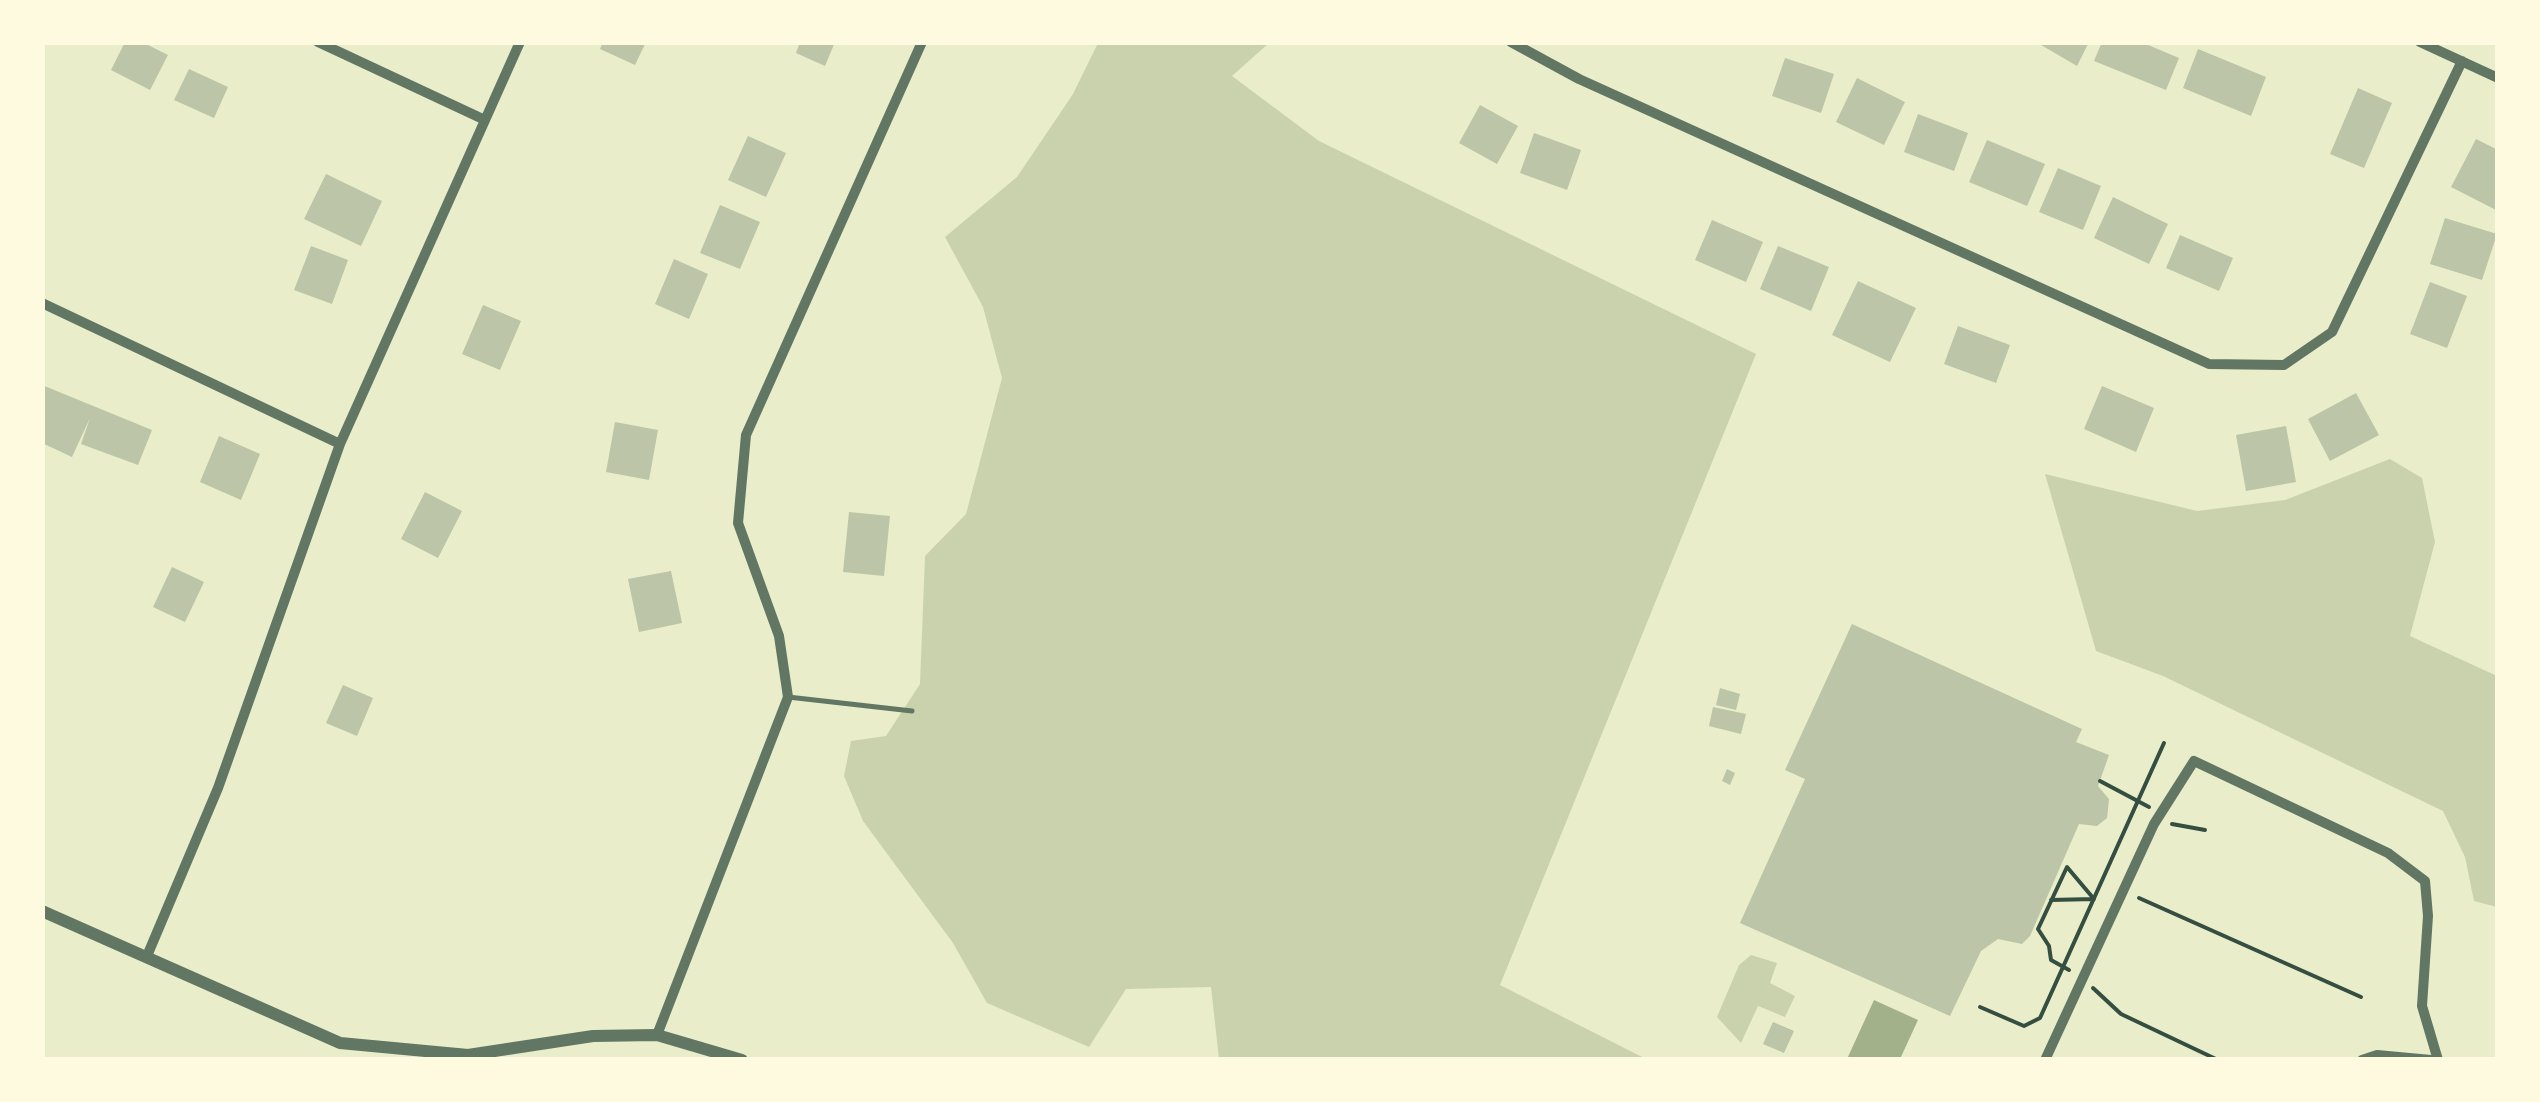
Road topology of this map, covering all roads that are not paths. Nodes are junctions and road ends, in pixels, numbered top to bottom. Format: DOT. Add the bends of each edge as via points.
graph roads {
  1 [pos="318,42"];
  2 [pos="520,42"];
  3 [pos="922,42"];
  4 [pos="1511,42"];
  5 [pos="2420,42"];
  6 [pos="2462,61"];
  7 [pos="2498,78"];
  8 [pos="485,120"];
  9 [pos="42,303"];
  10 [pos="340,444"];
  11 [pos="788,697"];
  12 [pos="912,711"];
  13 [pos="42,911"];
  14 [pos="147,956"];
  15 [pos="657,1035"];
  16 [pos="742,1060"];
  17 [pos="2045,1060"];
  18 [pos="2362,1060"];
  19 [pos="2434,1060"];
  1 -- 8 [label="street"];
  2 -- 8 [label="street"];
  3 -- 11 [label="street" via="746,435 738,523 779,636"];
  4 -- 6 [label="street" via="2210,364 2284,365 2332,332"];
  5 -- 6 [label="street"];
  6 -- 7 [label="street"];
  8 -- 10 [label="street"];
  9 -- 10 [label="street"];
  10 -- 14 [label="street" via="218,788"];
  11 -- 12 [label="lane"];
  11 -- 15 [label="street"];
  13 -- 14 [label="street"];
  14 -- 15 [label="street" via="340,1043 468,1055 593,1036"];
  15 -- 16 [label="street"];
  17 -- 19 [label="street" via="2154,824 2194,761 2388,853 2425,881 2422,1006"];
  18 -- 19 [label="street"];
}
